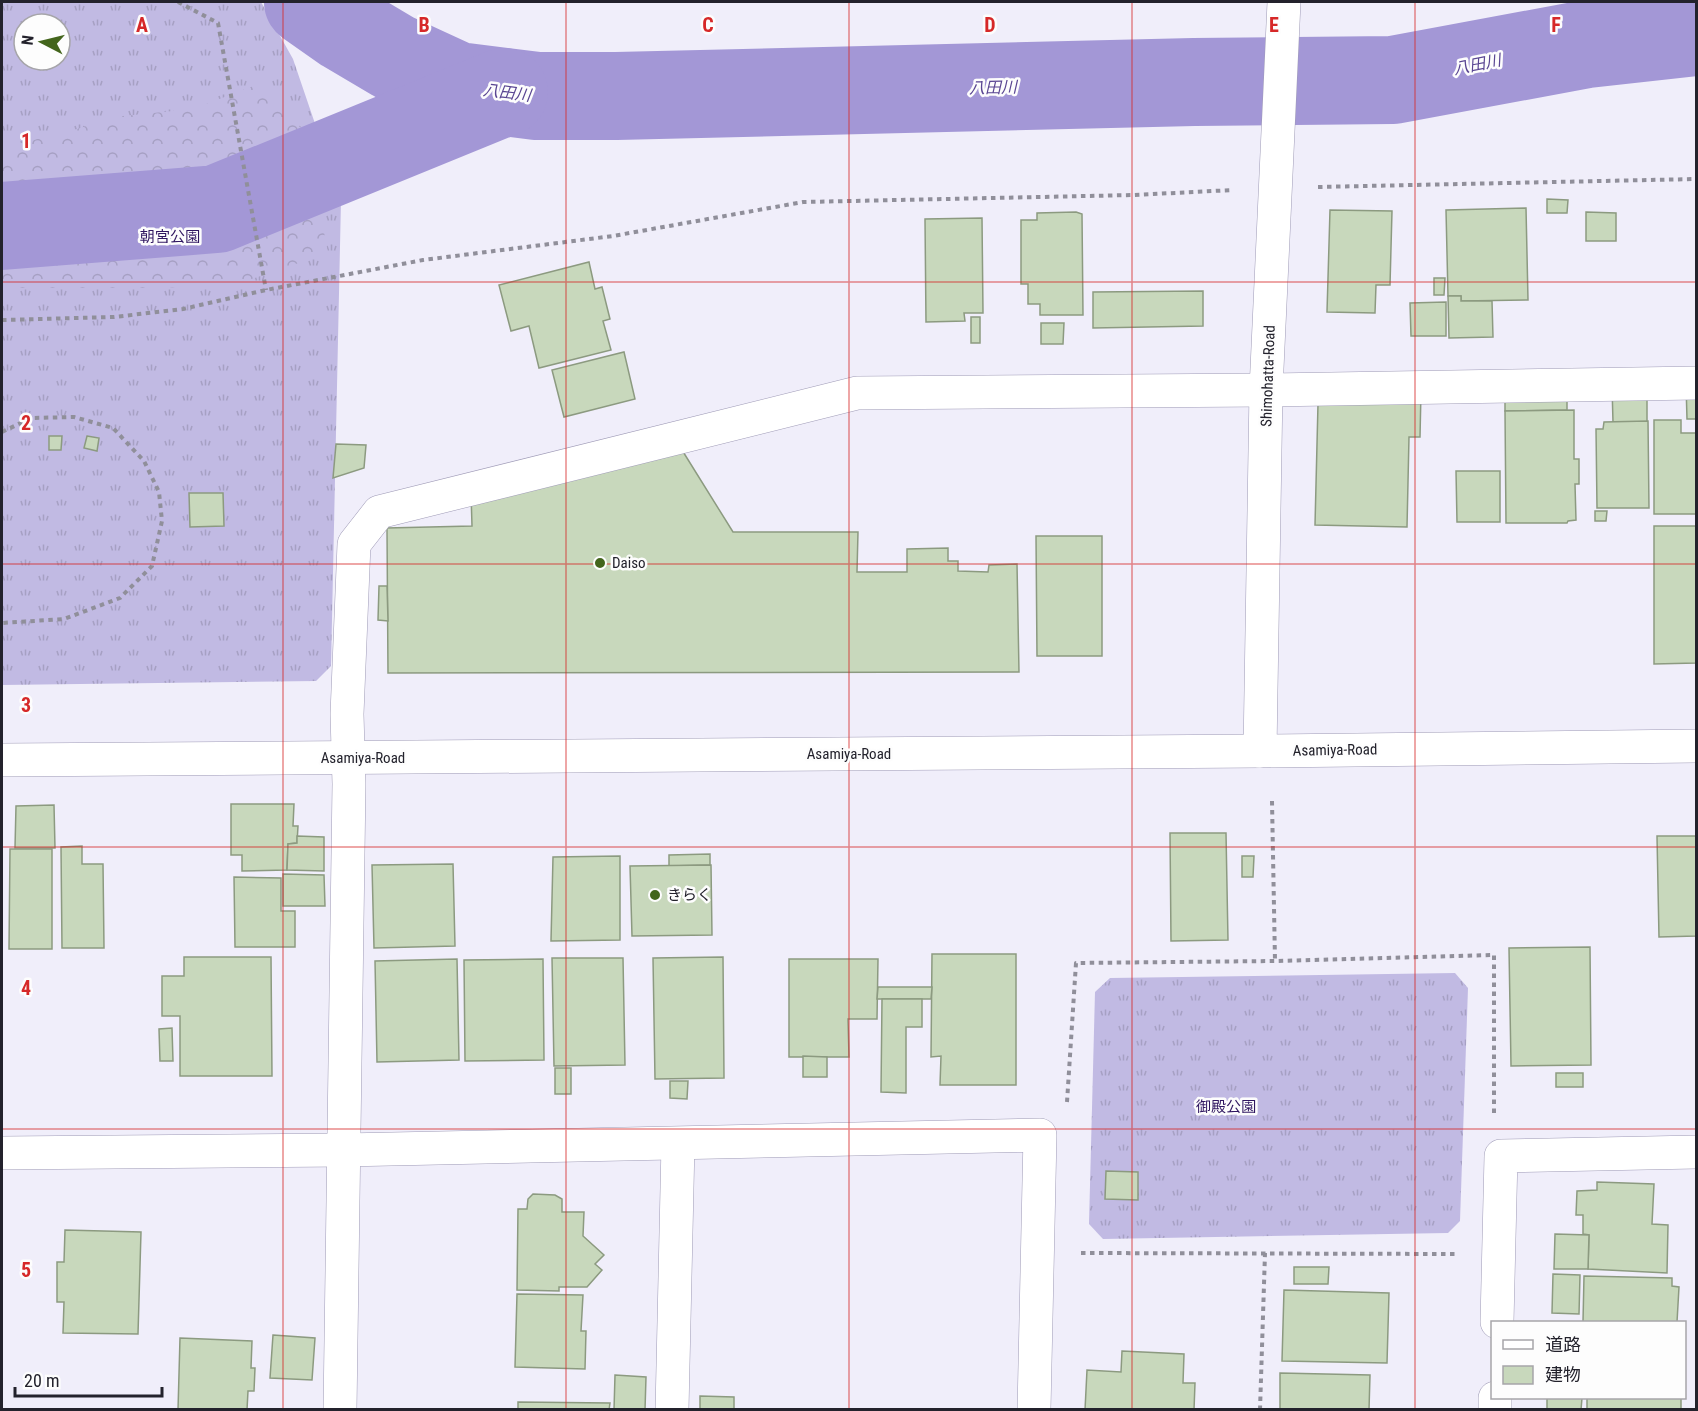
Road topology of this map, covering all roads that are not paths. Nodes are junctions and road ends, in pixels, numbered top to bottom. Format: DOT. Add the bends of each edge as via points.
graph roads {
  1 [pos="1284,2"];
  2 [pos="1696,383"];
  3 [pos="1266,390"];
  4 [pos="1696,746"];
  5 [pos="1260,751"];
  6 [pos="348,758"];
  7 [pos="2,760"];
  8 [pos="678,1144"];
  9 [pos="344,1150"];
  10 [pos="1696,1152"];
  11 [pos="2,1153"];
  12 [pos="1497,1321"];
  13 [pos="340,1410"];
  14 [pos="672,1410"];
  15 [pos="1034,1410"];
  1 -- 3 [label="street, Shimohatta-Road"];
  2 -- 3 [label="street"];
  3 -- 5 [label="street, Shimohatta-Road"];
  3 -- 6 [label="street" via="857,393 379,512 354,544"];
  4 -- 5 [label="street, Asamiya-Road"];
  5 -- 6 [label="street, Asamiya-Road"];
  6 -- 7 [label="street, Asamiya-Road"];
  6 -- 9 [label="street"];
  8 -- 9 [label="street"];
  8 -- 14 [label="street"];
  8 -- 15 [label="street" via="1040,1135"];
  9 -- 11 [label="street"];
  9 -- 13 [label="street"];
  10 -- 12 [label="street" via="1501,1156"];
}
